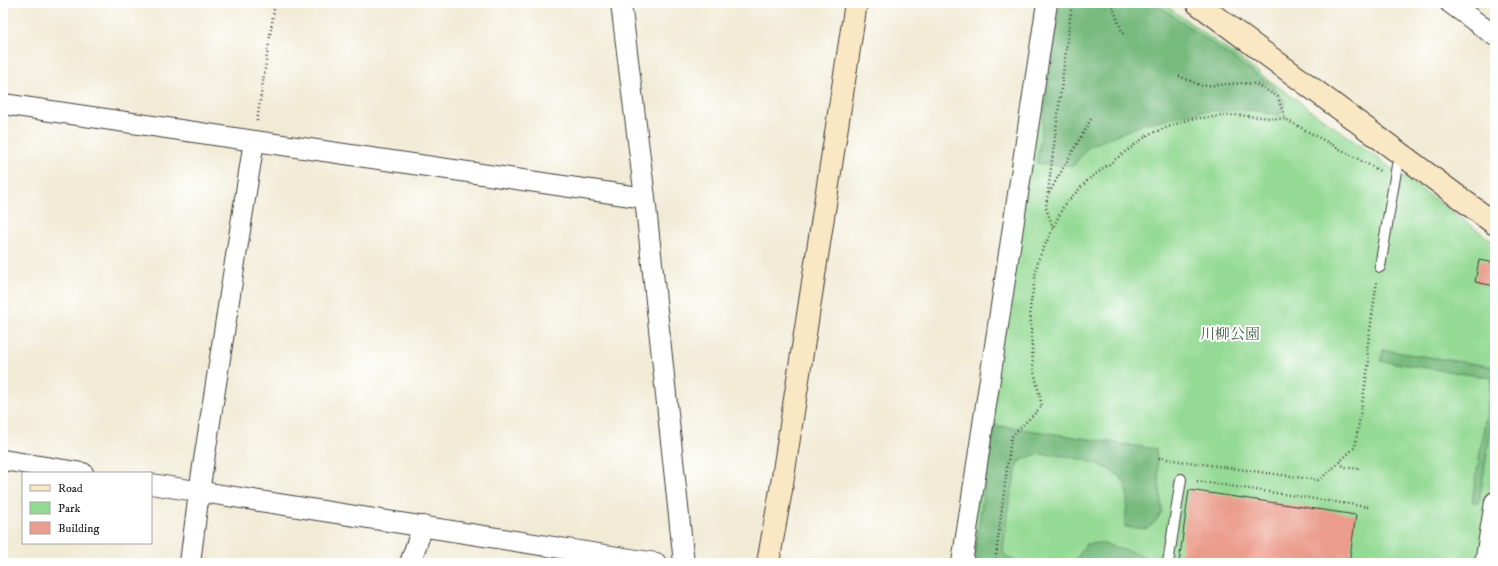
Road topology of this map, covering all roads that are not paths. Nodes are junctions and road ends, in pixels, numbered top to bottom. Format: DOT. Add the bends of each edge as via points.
graph roads {
  1 [pos="621,3"];
  2 [pos="856,3"];
  3 [pos="1047,3"];
  4 [pos="1197,3"];
  5 [pos="1450,3"];
  6 [pos="1495,36"];
  7 [pos="3,104"];
  8 [pos="254,141"];
  9 [pos="1402,156"];
  10 [pos="645,198"];
  11 [pos="1495,224"];
  12 [pos="1380,267"];
  13 [pos="3,460"];
  14 [pos="78,472"];
  15 [pos="1181,478"];
  16 [pos="152,484"];
  17 [pos="199,492"];
  18 [pos="1495,502"];
  19 [pos="423,526"];
  20 [pos="190,563"];
  21 [pos="410,563"];
  22 [pos="656,563"];
  23 [pos="684,563"];
  24 [pos="768,563"];
  25 [pos="962,563"];
  26 [pos="1168,563"];
  27 [pos="1485,563"];
  1 -- 10 [label="street"];
  2 -- 24 [label="street"];
  3 -- 25 [label="street"];
  4 -- 9 [label="street"];
  5 -- 6 [label="street"];
  7 -- 8 [label="street"];
  8 -- 10 [label="street"];
  8 -- 17 [label="street"];
  9 -- 11 [label="street"];
  9 -- 12 [label="lane" via="1397,165"];
  10 -- 23 [label="street"];
  13 -- 14 [label="street"];
  15 -- 26 [label="lane"];
  16 -- 17 [label="street"];
  17 -- 19 [label="street"];
  17 -- 20 [label="street"];
  18 -- 27 [label="street"];
  19 -- 21 [label="street"];
  19 -- 22 [label="street"];
}
